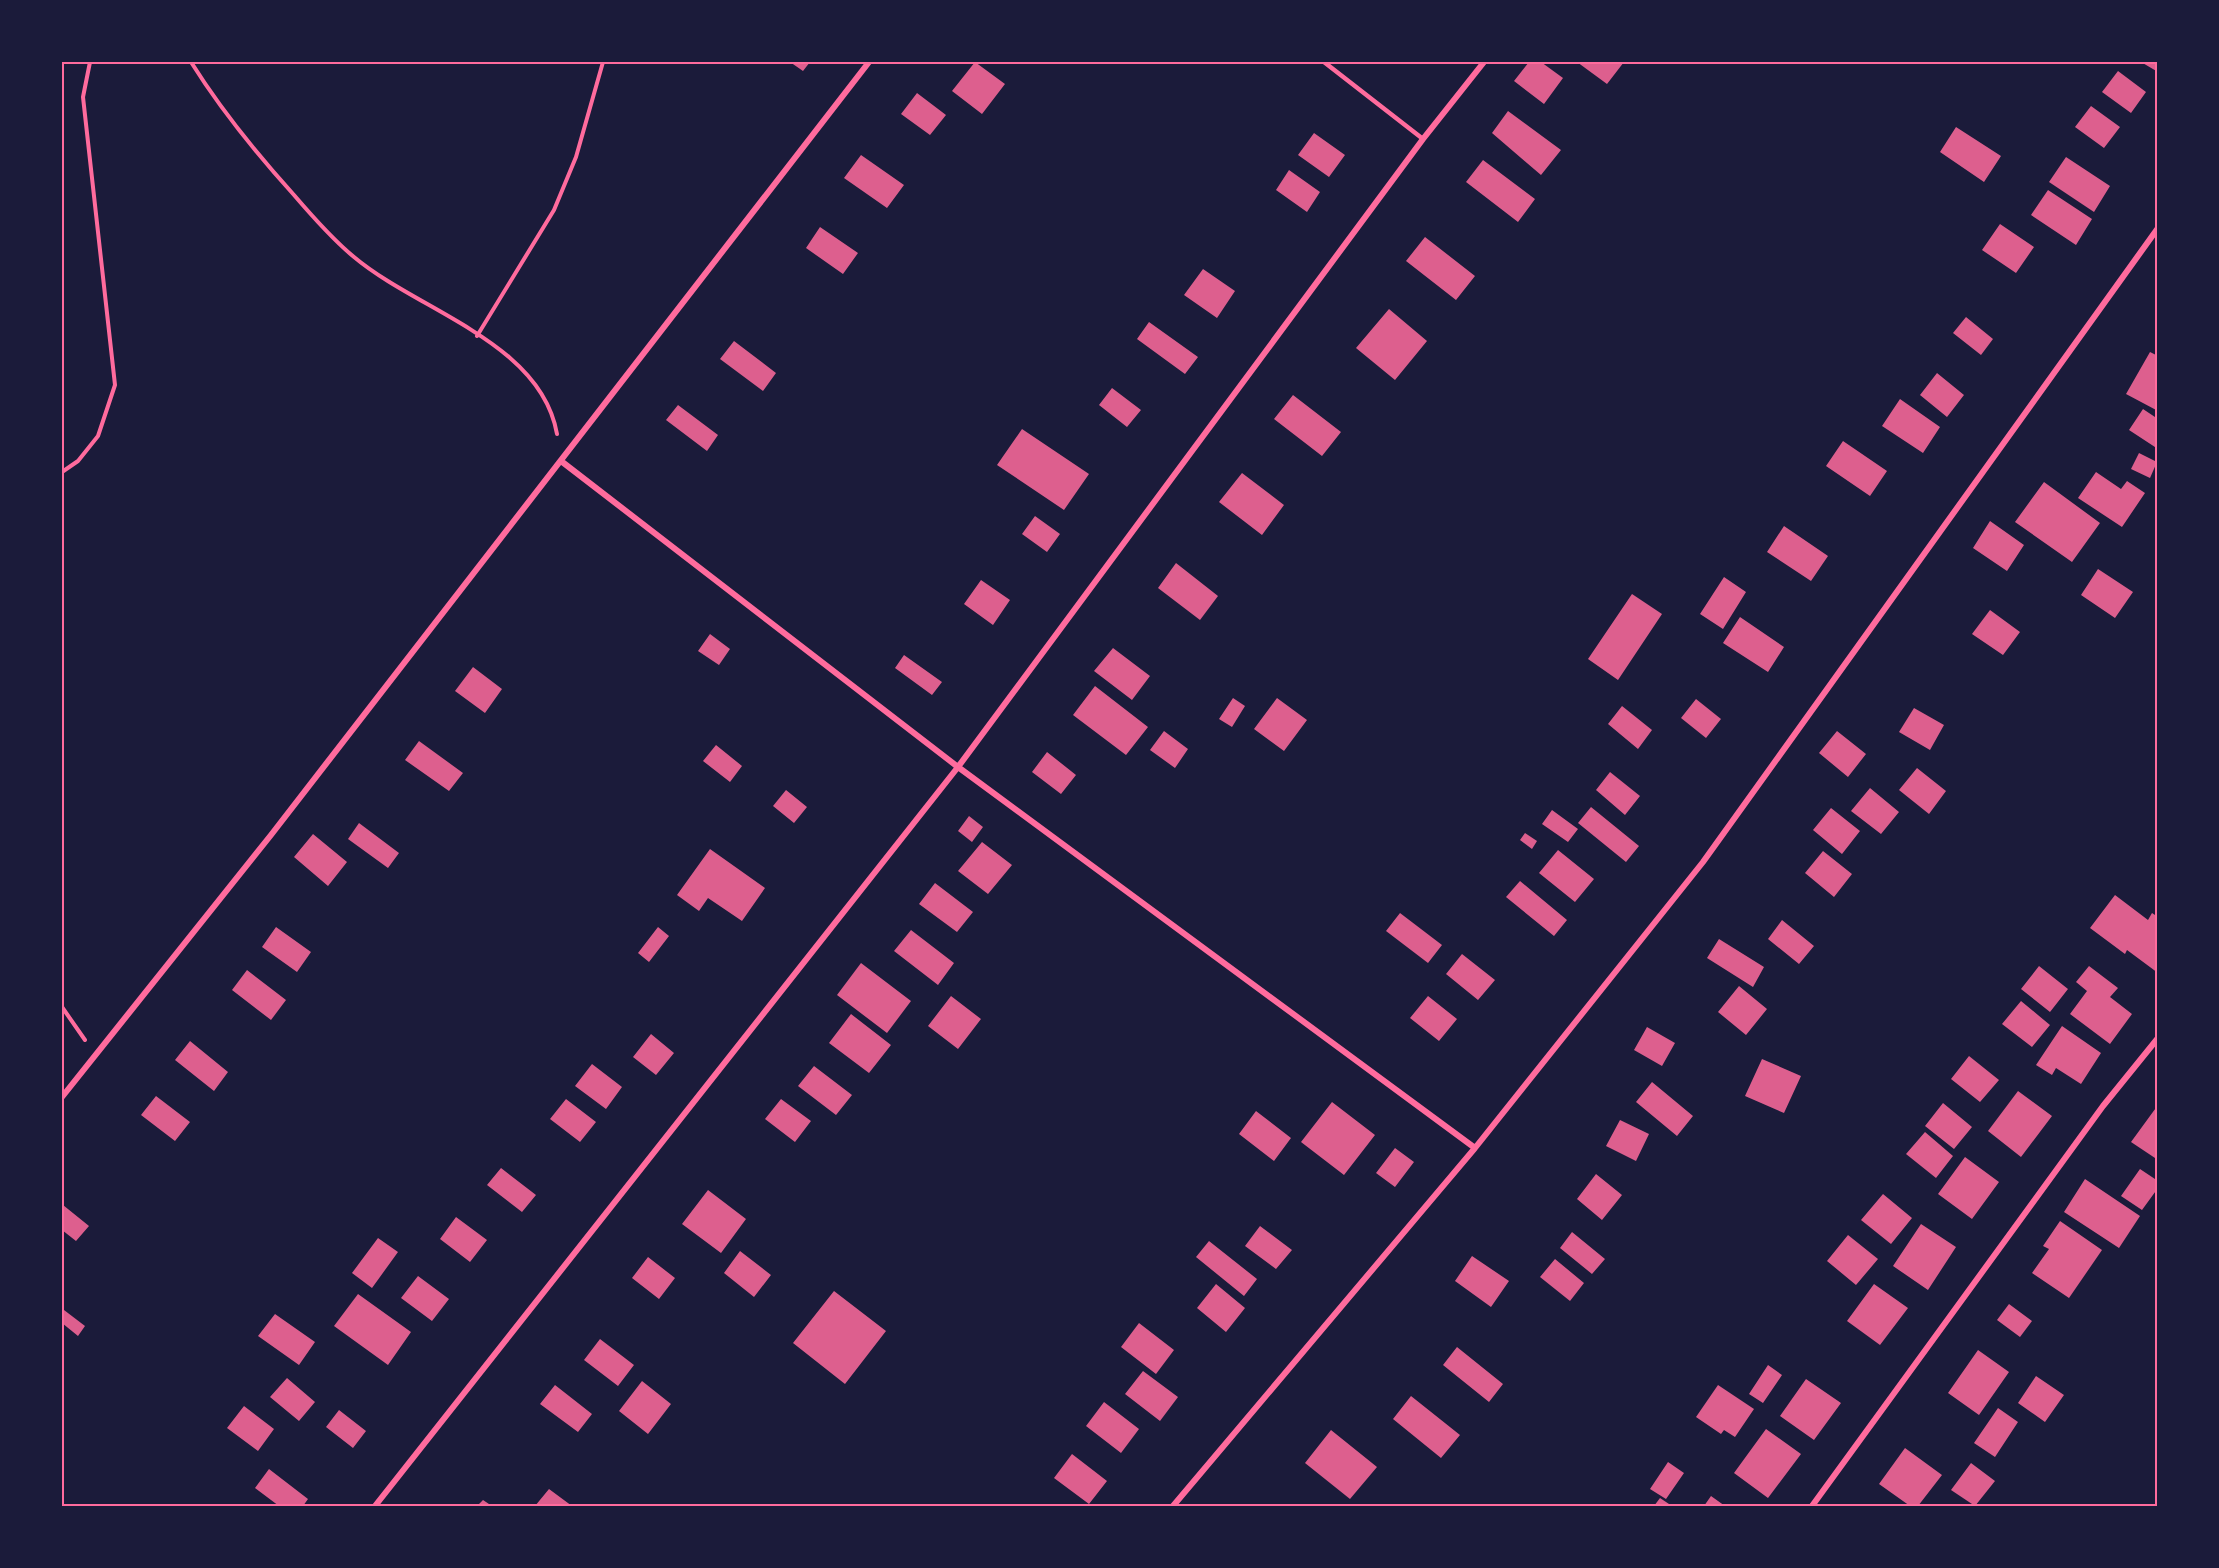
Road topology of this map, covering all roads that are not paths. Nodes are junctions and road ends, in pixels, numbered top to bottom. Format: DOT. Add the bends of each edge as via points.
graph roads {
  1 [pos="869,62"];
  2 [pos="1324,62"];
  3 [pos="1484,62"];
  4 [pos="1423,138"];
  5 [pos="2157,228"];
  6 [pos="561,461"];
  7 [pos="958,767"];
  8 [pos="2157,1038"];
  9 [pos="62,1097"];
  10 [pos="1475,1148"];
  11 [pos="375,1506"];
  12 [pos="1173,1506"];
  13 [pos="1812,1506"];
  1 -- 6 [label="street"];
  2 -- 4 [label="lane"];
  3 -- 4 [label="street"];
  4 -- 7 [label="street"];
  5 -- 10 [label="street" via="1703,862"];
  6 -- 7 [label="street"];
  6 -- 9 [label="street"];
  7 -- 10 [label="street"];
  7 -- 11 [label="street"];
  8 -- 13 [label="street" via="2103,1106"];
  10 -- 12 [label="street"];
}
